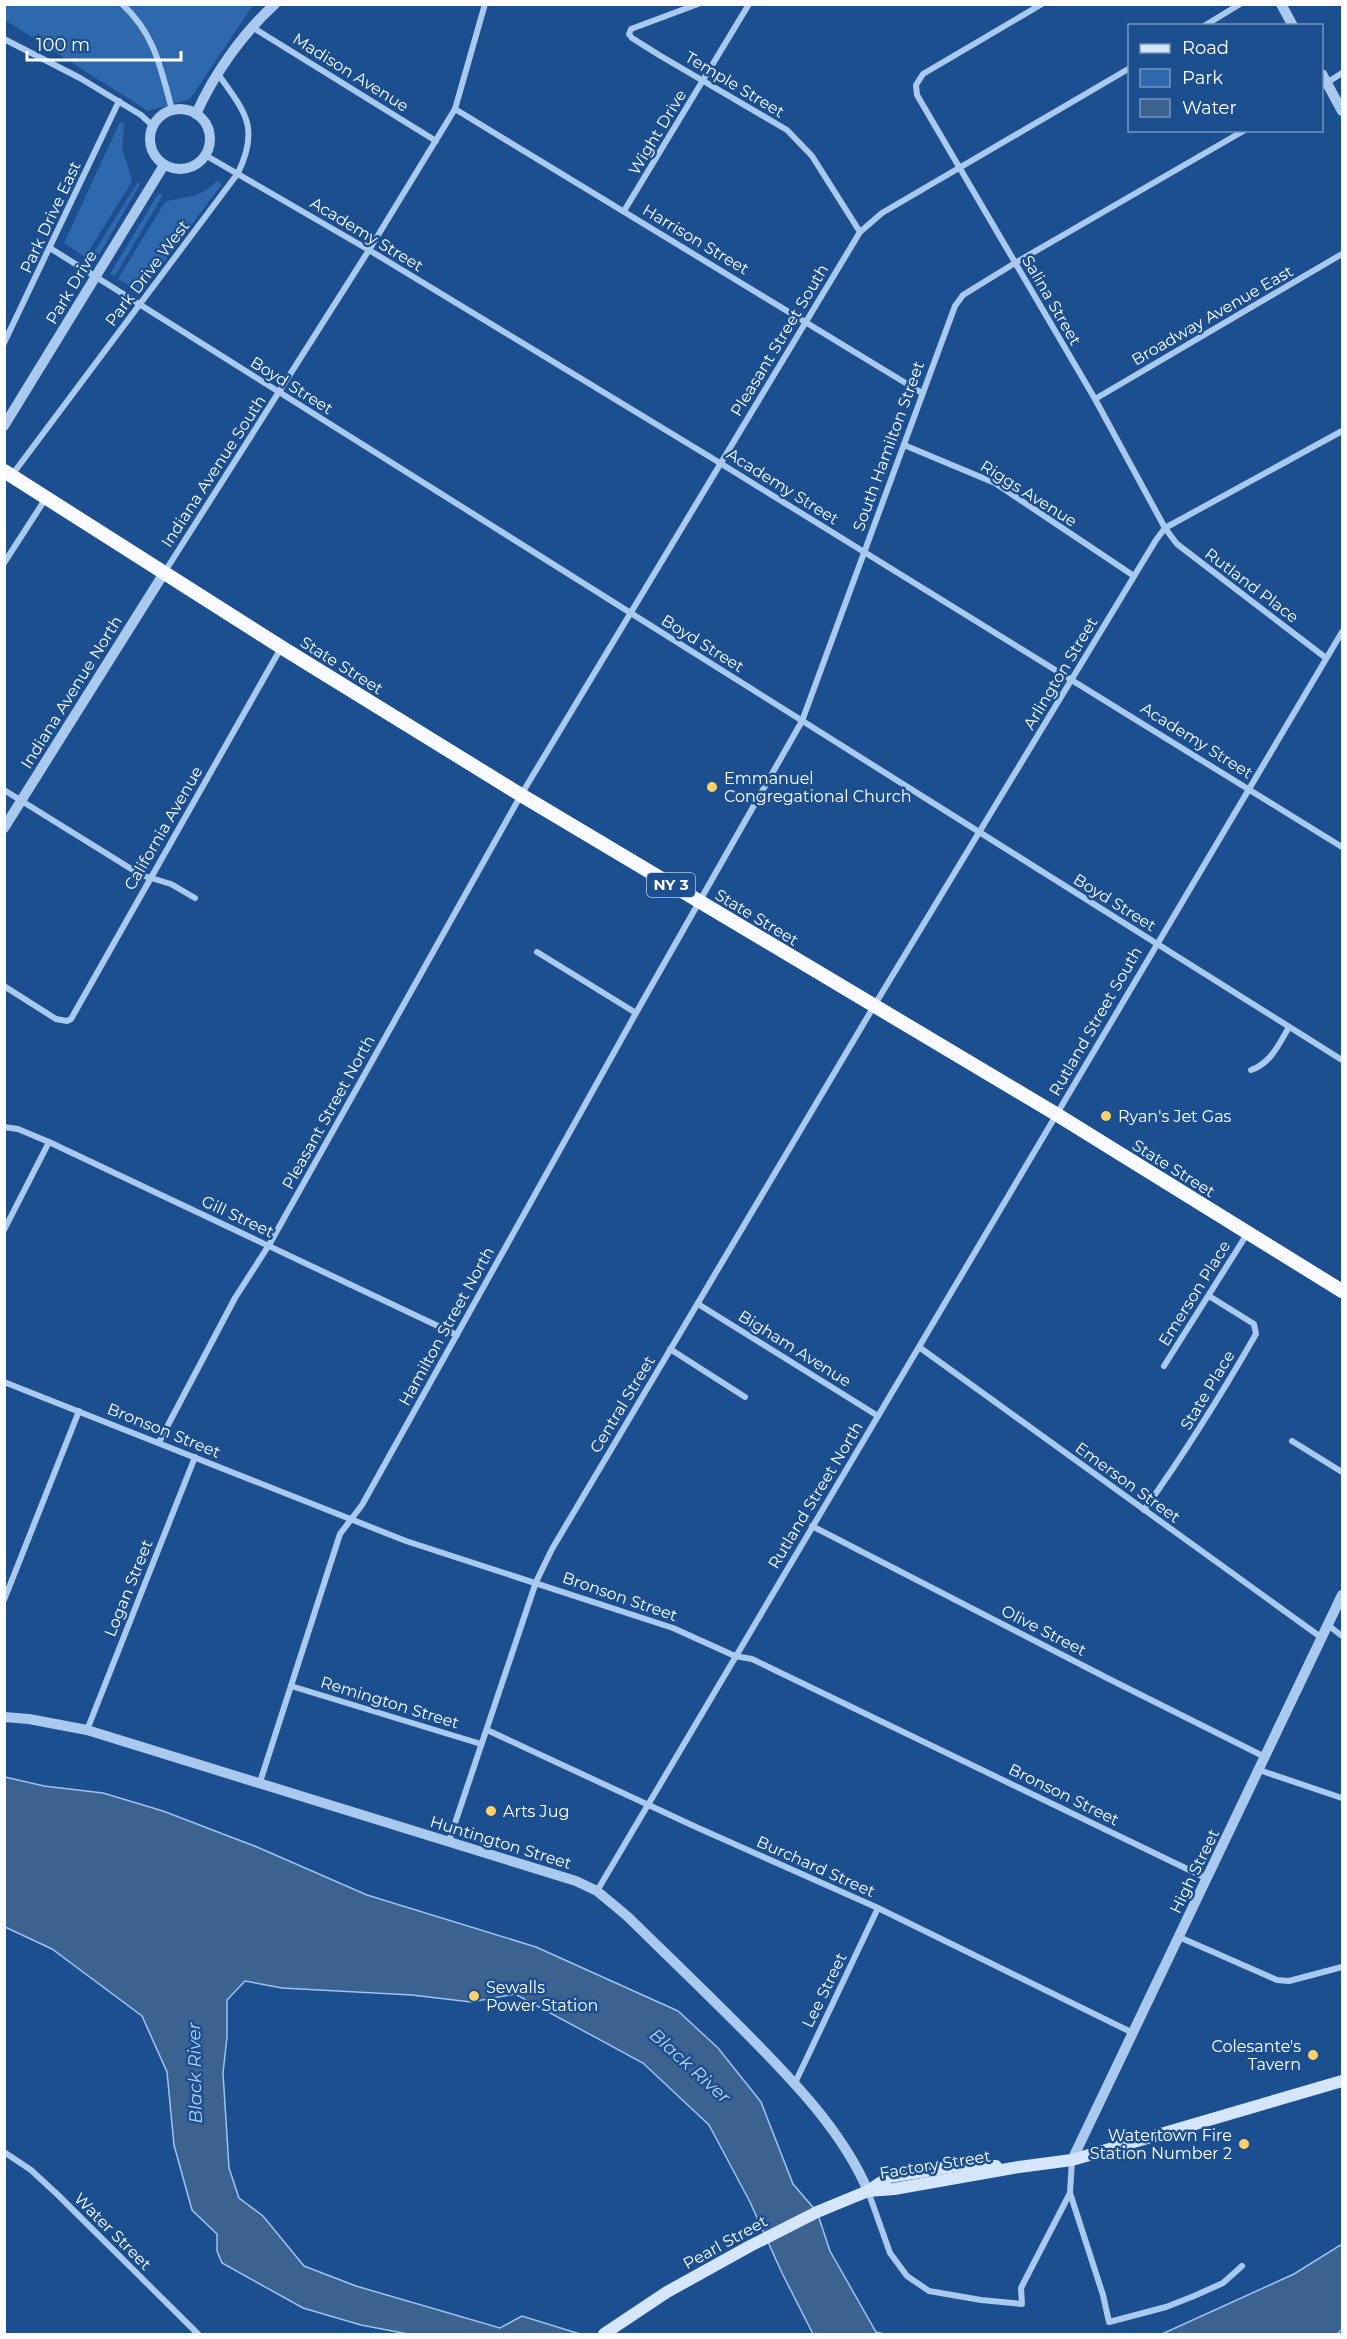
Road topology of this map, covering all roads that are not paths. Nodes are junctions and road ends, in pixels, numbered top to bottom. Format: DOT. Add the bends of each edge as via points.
graph roads {
  1 [pos="122,4"];
  2 [pos="275,4"];
  3 [pos="484,4"];
  4 [pos="698,4"];
  5 [pos="749,4"];
  6 [pos="1042,4"];
  7 [pos="1240,4"];
  8 [pos="1281,4"];
  9 [pos="1207,24"];
  10 [pos="1292,24"];
  11 [pos="252,27"];
  12 [pos="4,39"];
  13 [pos="1128,69"];
  14 [pos="218,74"];
  15 [pos="1342,74"];
  16 [pos="704,81"];
  17 [pos="1323,81"];
  18 [pos="119,101"];
  19 [pos="172,110"];
  20 [pos="454,110"];
  21 [pos="1342,111"];
  22 [pos="196,114"];
  23 [pos="153,126"];
  24 [pos="1242,132"];
  25 [pos="436,141"];
  26 [pos="205,155"];
  27 [pos="164,165"];
  28 [pos="960,166"];
  29 [pos="238,173"];
  30 [pos="624,211"];
  31 [pos="860,232"];
  32 [pos="50,248"];
  33 [pos="369,250"];
  34 [pos="1342,254"];
  35 [pos="1015,263"];
  36 [pos="95,276"];
  37 [pos="140,305"];
  38 [pos="806,322"];
  39 [pos="4,343"];
  40 [pos="279,393"];
  41 [pos="922,393"];
  42 [pos="1095,399"];
  43 [pos="4,426"];
  44 [pos="1342,431"];
  45 [pos="904,446"];
  46 [pos="720,463"];
  47 [pos="8,474"];
  48 [pos="46,497"];
  49 [pos="1165,528"];
  50 [pos="864,552"];
  51 [pos="4,563"];
  52 [pos="164,573"];
  53 [pos="1134,576"];
  54 [pos="631,614"];
  55 [pos="1342,632"];
  56 [pos="281,647"];
  57 [pos="1326,658"];
  58 [pos="1072,679"];
  59 [pos="802,722"];
  60 [pos="1249,788"];
  61 [pos="4,790"];
  62 [pos="521,795"];
  63 [pos="21,801"];
  64 [pos="4,828"];
  65 [pos="979,832"];
  66 [pos="1342,847"];
  67 [pos="150,878"];
  68 [pos="195,898"];
  69 [pos="700,902"];
  70 [pos="1156,944"];
  71 [pos="537,952"];
  72 [pos="4,986"];
  73 [pos="874,1006"];
  74 [pos="636,1013"];
  75 [pos="1289,1027"];
  76 [pos="1342,1060"];
  77 [pos="1251,1070"];
  78 [pos="1056,1114"];
  79 [pos="4,1127"];
  80 [pos="49,1142"];
  81 [pos="4,1230"];
  82 [pos="1247,1233"];
  83 [pos="268,1245"];
  84 [pos="1342,1291"];
  85 [pos="1209,1296"];
  86 [pos="698,1304"];
  87 [pos="457,1335"];
  88 [pos="919,1347"];
  89 [pos="670,1349"];
  90 [pos="1164,1366"];
  91 [pos="4,1382"];
  92 [pos="745,1398"];
  93 [pos="79,1411"];
  94 [pos="878,1416"];
  95 [pos="1292,1441"];
  96 [pos="159,1442"];
  97 [pos="195,1457"];
  98 [pos="1342,1472"];
  99 [pos="1144,1510"];
  100 [pos="349,1519"];
  101 [pos="812,1526"];
  102 [pos="536,1582"];
  103 [pos="1342,1595"];
  104 [pos="4,1600"];
  105 [pos="1328,1625"];
  106 [pos="1342,1636"];
  107 [pos="1322,1638"];
  108 [pos="735,1656"];
  109 [pos="291,1686"];
  110 [pos="4,1717"];
  111 [pos="87,1730"];
  112 [pos="487,1730"];
  113 [pos="481,1744"];
  114 [pos="1265,1756"];
  115 [pos="1259,1770"];
  116 [pos="261,1782"];
  117 [pos="1342,1798"];
  118 [pos="648,1804"];
  119 [pos="449,1841"];
  120 [pos="1208,1879"];
  121 [pos="597,1891"];
  122 [pos="878,1908"];
  123 [pos="1179,1937"];
  124 [pos="1342,1967"];
  125 [pos="1133,2032"];
  126 [pos="1342,2080"];
  127 [pos="795,2083"];
  128 [pos="4,2152"];
  129 [pos="1072,2160"];
  130 [pos="868,2191"];
  131 [pos="1070,2193"];
  132 [pos="1242,2266"];
  133 [pos="198,2334"];
  134 [pos="604,2334"];
  1 -- 19 [label="street" via="141,24 154,47"];
  2 -- 11 [label="street"];
  3 -- 20 [label="street, Indiana Avenue South"];
  4 -- 16 [label="street, Temple Street" via="631,29 629,34"];
  5 -- 16 [label="street, Wight Drive"];
  6 -- 28 [label="street, Salina Street" via="923,74 916,85 917,95"];
  7 -- 9 [label="street"];
  8 -- 10 [label="street"];
  11 -- 14 [label="street"];
  11 -- 25 [label="street, Madison Avenue"];
  12 -- 18 [label="street"];
  13 -- 28 [label="street, Pleasant Street South"];
  14 -- 22 [label="street"];
  14 -- 29 [label="street, Park Drive West" via="248,122 246,157"];
  15 -- 17 [label="street"];
  16 -- 30 [label="street, Wight Drive"];
  16 -- 31 [label="street, Temple Street" via="787,130 805,148"];
  17 -- 21 [label="street"];
  18 -- 23 [label="street"];
  18 -- 32 [label="street, Park Drive East"];
  19 -- 22 [label="street"];
  19 -- 23 [label="street"];
  20 -- 25 [label="street, Indiana Avenue South"];
  20 -- 30 [label="street, Harrison Street"];
  22 -- 26 [label="street" via="208,129 209,147"];
  23 -- 27 [label="street" via="152,152"];
  24 -- 35 [label="street, South Hamilton Street"];
  25 -- 33 [label="street, Indiana Avenue South"];
  26 -- 27 [label="street" via="191,167 172,169"];
  26 -- 29 [label="street, Academy Street"];
  27 -- 36 [label="street, Park Drive"];
  28 -- 31 [label="street, Pleasant Street South" via="882,213"];
  28 -- 35 [label="street, Salina Street"];
  29 -- 33 [label="street, Academy Street"];
  29 -- 37 [label="street, Park Drive West"];
  30 -- 38 [label="street, Harrison Street"];
  31 -- 38 [label="street, Pleasant Street South"];
  32 -- 36 [label="street, Boyd Street"];
  32 -- 39 [label="street, Park Drive East"];
  33 -- 40 [label="street, Indiana Avenue South"];
  33 -- 46 [label="street, Academy Street"];
  34 -- 42 [label="street, Broadway Avenue East"];
  35 -- 41 [label="street, South Hamilton Street" via="963,295 951,315"];
  35 -- 42 [label="street, Salina Street"];
  36 -- 37 [label="street, Boyd Street"];
  36 -- 43 [label="street, Park Drive"];
  37 -- 40 [label="street, Boyd Street"];
  37 -- 47 [label="street, Park Drive West"];
  38 -- 41 [label="street, Harrison Street"];
  38 -- 46 [label="street, Pleasant Street South"];
  40 -- 52 [label="street, Indiana Avenue South"];
  40 -- 54 [label="street, Boyd Street"];
  41 -- 45 [label="street, South Hamilton Street"];
  42 -- 49 [label="street, Salina Street"];
  44 -- 49 [label="street, Arlington Street"];
  45 -- 50 [label="street, South Hamilton Street"];
  45 -- 53 [label="street, Riggs Avenue" via="995,483"];
  46 -- 50 [label="street, Academy Street"];
  46 -- 54 [label="street, Pleasant Street South"];
  47 -- 48 [label="highway, State Street / NY 3"];
  48 -- 51 [label="street"];
  48 -- 52 [label="highway, State Street / NY 3"];
  49 -- 53 [label="street, Arlington Street"];
  49 -- 57 [label="street, Rutland Place" via="1176,544"];
  50 -- 58 [label="street, Academy Street"];
  50 -- 59 [label="street, South Hamilton Street"];
  52 -- 56 [label="highway, State Street / NY 3"];
  52 -- 63 [label="street, Indiana Avenue North"];
  53 -- 58 [label="street, Arlington Street"];
  54 -- 59 [label="street, Boyd Street"];
  54 -- 62 [label="street, Pleasant Street South"];
  55 -- 57 [label="street, Rutland Street South"];
  56 -- 62 [label="highway, State Street / NY 3"];
  56 -- 67 [label="street, California Avenue"];
  57 -- 60 [label="street, Rutland Street South"];
  58 -- 60 [label="street, Academy Street"];
  58 -- 65 [label="street, Arlington Street"];
  59 -- 65 [label="street, Boyd Street"];
  59 -- 69 [label="street, South Hamilton Street"];
  60 -- 66 [label="street, Academy Street"];
  60 -- 70 [label="street, Rutland Street South"];
  61 -- 63 [label="street"];
  62 -- 69 [label="highway, State Street / NY 3"];
  62 -- 83 [label="street, Pleasant Street North"];
  63 -- 64 [label="street, Indiana Avenue North"];
  63 -- 67 [label="street"];
  65 -- 70 [label="street, Boyd Street"];
  65 -- 73 [label="street, Arlington Street"];
  67 -- 68 [label="street" via="171,884"];
  67 -- 72 [label="street, California Avenue" via="71,1019 56,1019"];
  69 -- 73 [label="highway, State Street / NY 3"];
  69 -- 74 [label="street, Hamilton Street North"];
  70 -- 75 [label="street, Boyd Street"];
  70 -- 78 [label="street, Rutland Street South"];
  71 -- 74 [label="street"];
  73 -- 78 [label="highway, State Street / NY 3"];
  73 -- 86 [label="street, Central Street"];
  74 -- 87 [label="street, Hamilton Street North"];
  75 -- 76 [label="street, Boyd Street"];
  75 -- 77 [label="street" via="1268,1061"];
  78 -- 82 [label="highway, State Street / NY 3"];
  78 -- 88 [label="street, Rutland Street North"];
  79 -- 80 [label="street, Gill Street"];
  80 -- 81 [label="street"];
  80 -- 83 [label="street, Gill Street"];
  82 -- 84 [label="highway, State Street / NY 3"];
  82 -- 85 [label="street, Emerson Place"];
  83 -- 87 [label="street, Gill Street"];
  83 -- 96 [label="street, Pleasant Street North" via="235,1298"];
  85 -- 90 [label="street, Emerson Place"];
  85 -- 99 [label="street, State Place" via="1254,1324 1256,1334 1176,1466"];
  86 -- 89 [label="street, Central Street"];
  86 -- 94 [label="street, Bigham Avenue"];
  87 -- 100 [label="street, Hamilton Street North" via="362,1505"];
  88 -- 94 [label="street, Rutland Street North"];
  88 -- 99 [label="street, Emerson Street"];
  89 -- 92 [label="street"];
  89 -- 102 [label="street, Central Street"];
  91 -- 93 [label="street, Bronson Street"];
  93 -- 96 [label="street, Bronson Street"];
  93 -- 104 [label="street"];
  94 -- 101 [label="street, Rutland Street North"];
  95 -- 98 [label="street"];
  96 -- 97 [label="street, Bronson Street"];
  97 -- 100 [label="street, Bronson Street"];
  97 -- 111 [label="street, Logan Street"];
  99 -- 107 [label="street, Emerson Street"];
  100 -- 102 [label="street, Bronson Street"];
  100 -- 109 [label="street, Hamilton Street North" via="340,1534"];
  101 -- 108 [label="street, Rutland Street North"];
  101 -- 114 [label="street, Olive Street"];
  102 -- 108 [label="street, Bronson Street" via="673,1628"];
  102 -- 112 [label="street, Central Street"];
  103 -- 105 [label="street, High Street"];
  105 -- 106 [label="street"];
  105 -- 107 [label="street, High Street"];
  107 -- 114 [label="street, High Street"];
  108 -- 118 [label="street, Rutland Street North"];
  108 -- 120 [label="street, Bronson Street" via="752,1659"];
  109 -- 113 [label="street, Remington Street"];
  109 -- 116 [label="street, Hamilton Street North"];
  110 -- 111 [label="street, Huntington Street"];
  111 -- 116 [label="street, Huntington Street"];
  112 -- 113 [label="street, Central Street"];
  112 -- 118 [label="street, Burchard Street"];
  113 -- 119 [label="street, Central Street"];
  114 -- 115 [label="street, High Street"];
  115 -- 117 [label="street"];
  115 -- 120 [label="street, High Street"];
  116 -- 119 [label="street, Huntington Street"];
  118 -- 121 [label="street, Rutland Street North"];
  118 -- 122 [label="street, Burchard Street"];
  119 -- 121 [label="street, Huntington Street"];
  120 -- 123 [label="street, High Street"];
  121 -- 127 [label="street, Huntington Street"];
  122 -- 125 [label="street, Burchard Street"];
  122 -- 127 [label="street, Lee Street"];
  123 -- 124 [label="street" via="1277,1980 1289,1981"];
  123 -- 125 [label="street, High Street"];
  125 -- 129 [label="street, High Street"];
  126 -- 129 [label="main road, Factory Street"];
  127 -- 130 [label="street, Huntington Street" via="843,2145"];
  128 -- 133 [label="street, Water Street" via="58,2195"];
  129 -- 130 [label="main road, Factory Street"];
  129 -- 131 [label="street"];
  130 -- 131 [label="street" via="890,2253 907,2276 929,2291 1023,2304 1021,2288"];
  130 -- 134 [label="main road, Pearl Street" via="750,2246 667,2292"];
  131 -- 132 [label="street" via="1109,2322 1194,2296 1223,2283"];
}
